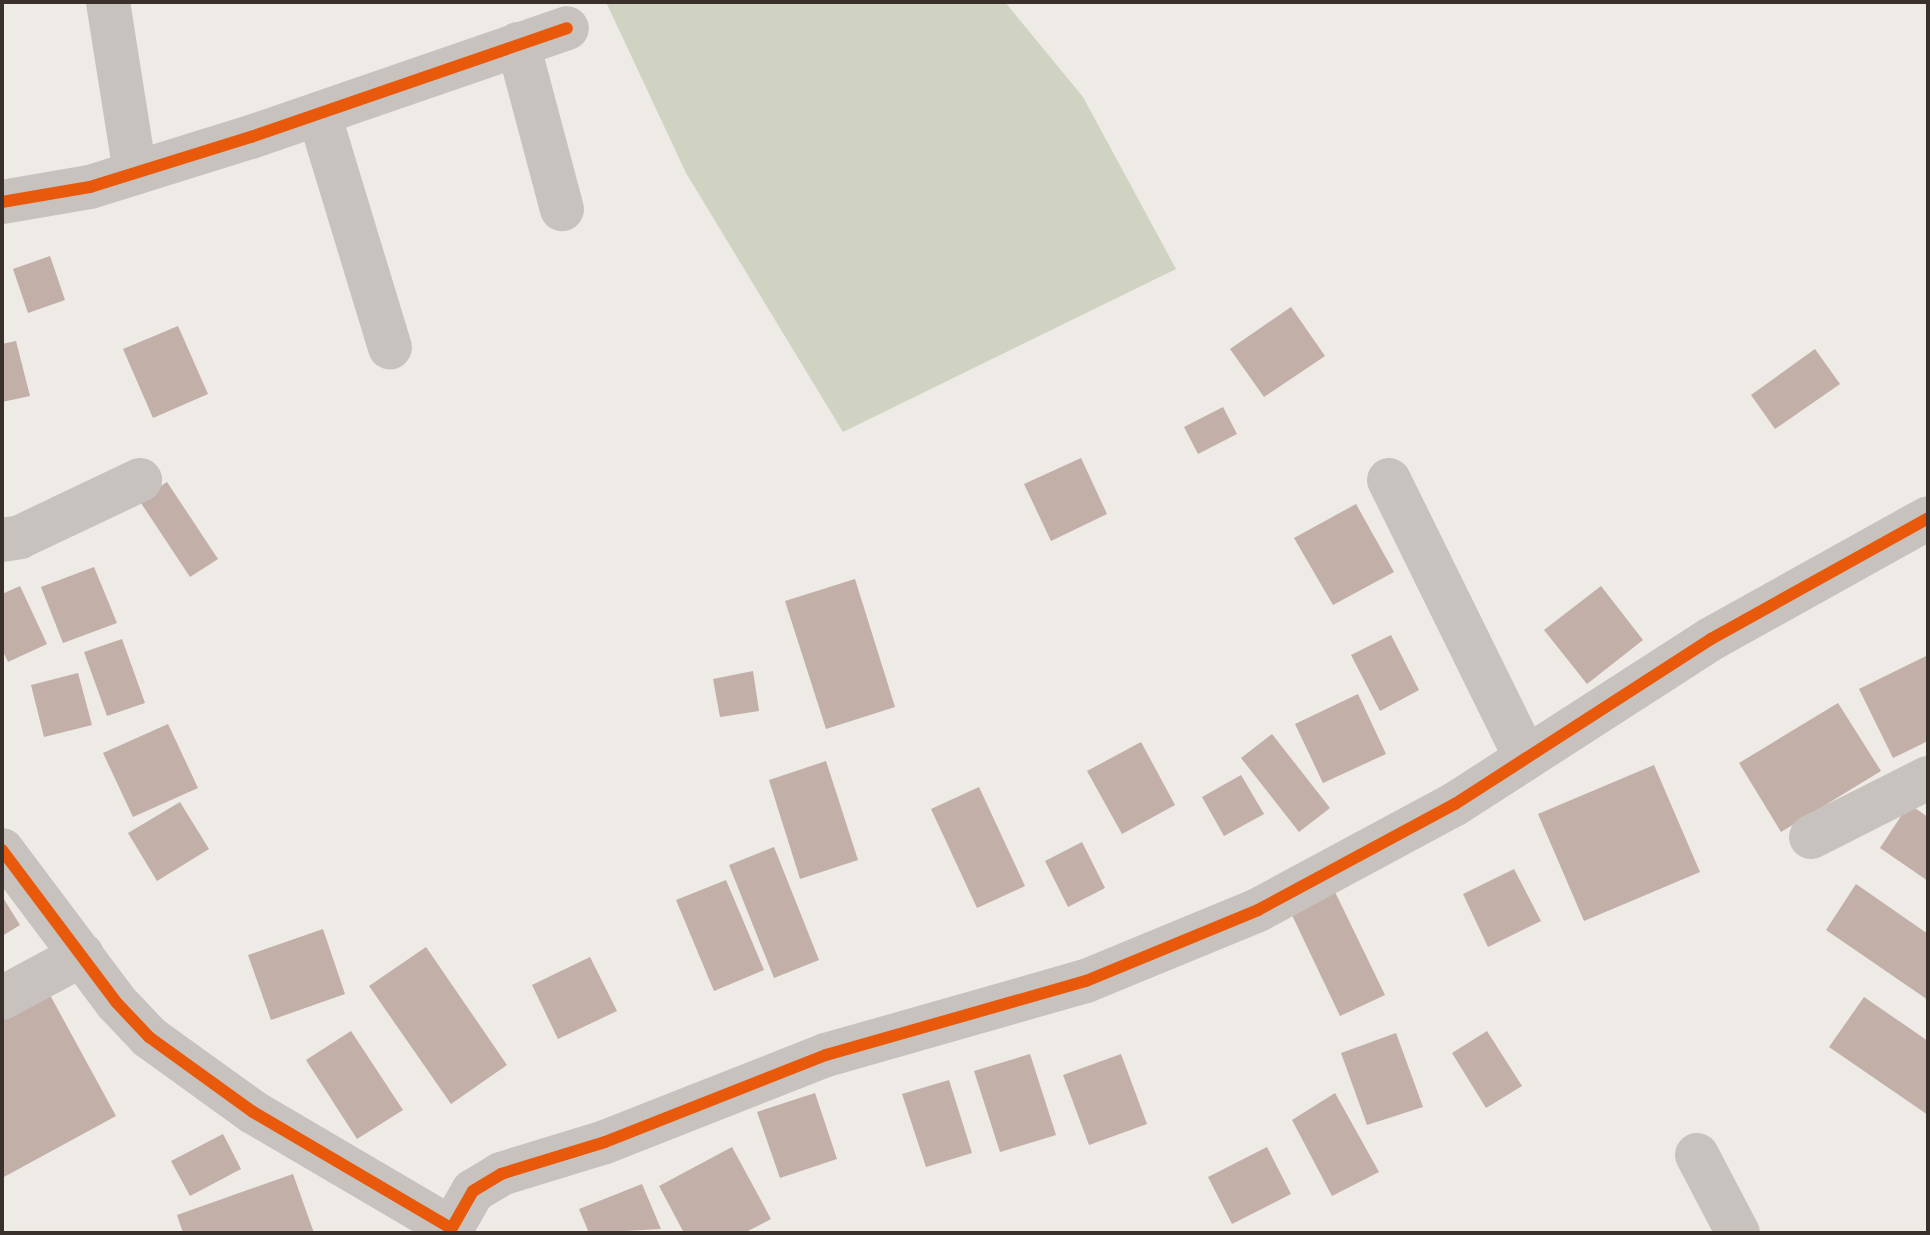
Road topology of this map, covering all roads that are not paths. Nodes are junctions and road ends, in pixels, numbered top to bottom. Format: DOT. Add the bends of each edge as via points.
graph roads {
  1 [pos="108,2"];
  2 [pos="567,28"];
  3 [pos="518,44"];
  4 [pos="319,114"];
  5 [pos="135,173"];
  6 [pos="2,202"];
  7 [pos="562,209"];
  8 [pos="390,347"];
  9 [pos="140,480"];
  10 [pos="1389,480"];
  11 [pos="1928,518"];
  12 [pos="2,540"];
  13 [pos="1526,758"];
  14 [pos="1928,778"];
  15 [pos="1811,837"];
  16 [pos="2,850"];
  17 [pos="82,955"];
  18 [pos="2,998"];
  19 [pos="1697,1155"];
  20 [pos="449,1230"];
  21 [pos="1738,1233"];
  1 -- 5 [label="street"];
  2 -- 3 [label="street"];
  3 -- 4 [label="street"];
  3 -- 7 [label="street"];
  4 -- 5 [label="street"];
  4 -- 8 [label="street"];
  5 -- 6 [label="street"];
  9 -- 12 [label="street" via="20,537"];
  10 -- 13 [label="street"];
  11 -- 13 [label="street" via="1711,639"];
  13 -- 20 [label="street" via="1455,804 1258,910 1086,981 826,1055 605,1142 501,1174 473,1191"];
  14 -- 15 [label="street"];
  16 -- 17 [label="street"];
  17 -- 18 [label="street"];
  17 -- 20 [label="street" via="149,1037 253,1112"];
  19 -- 21 [label="street"];
}
